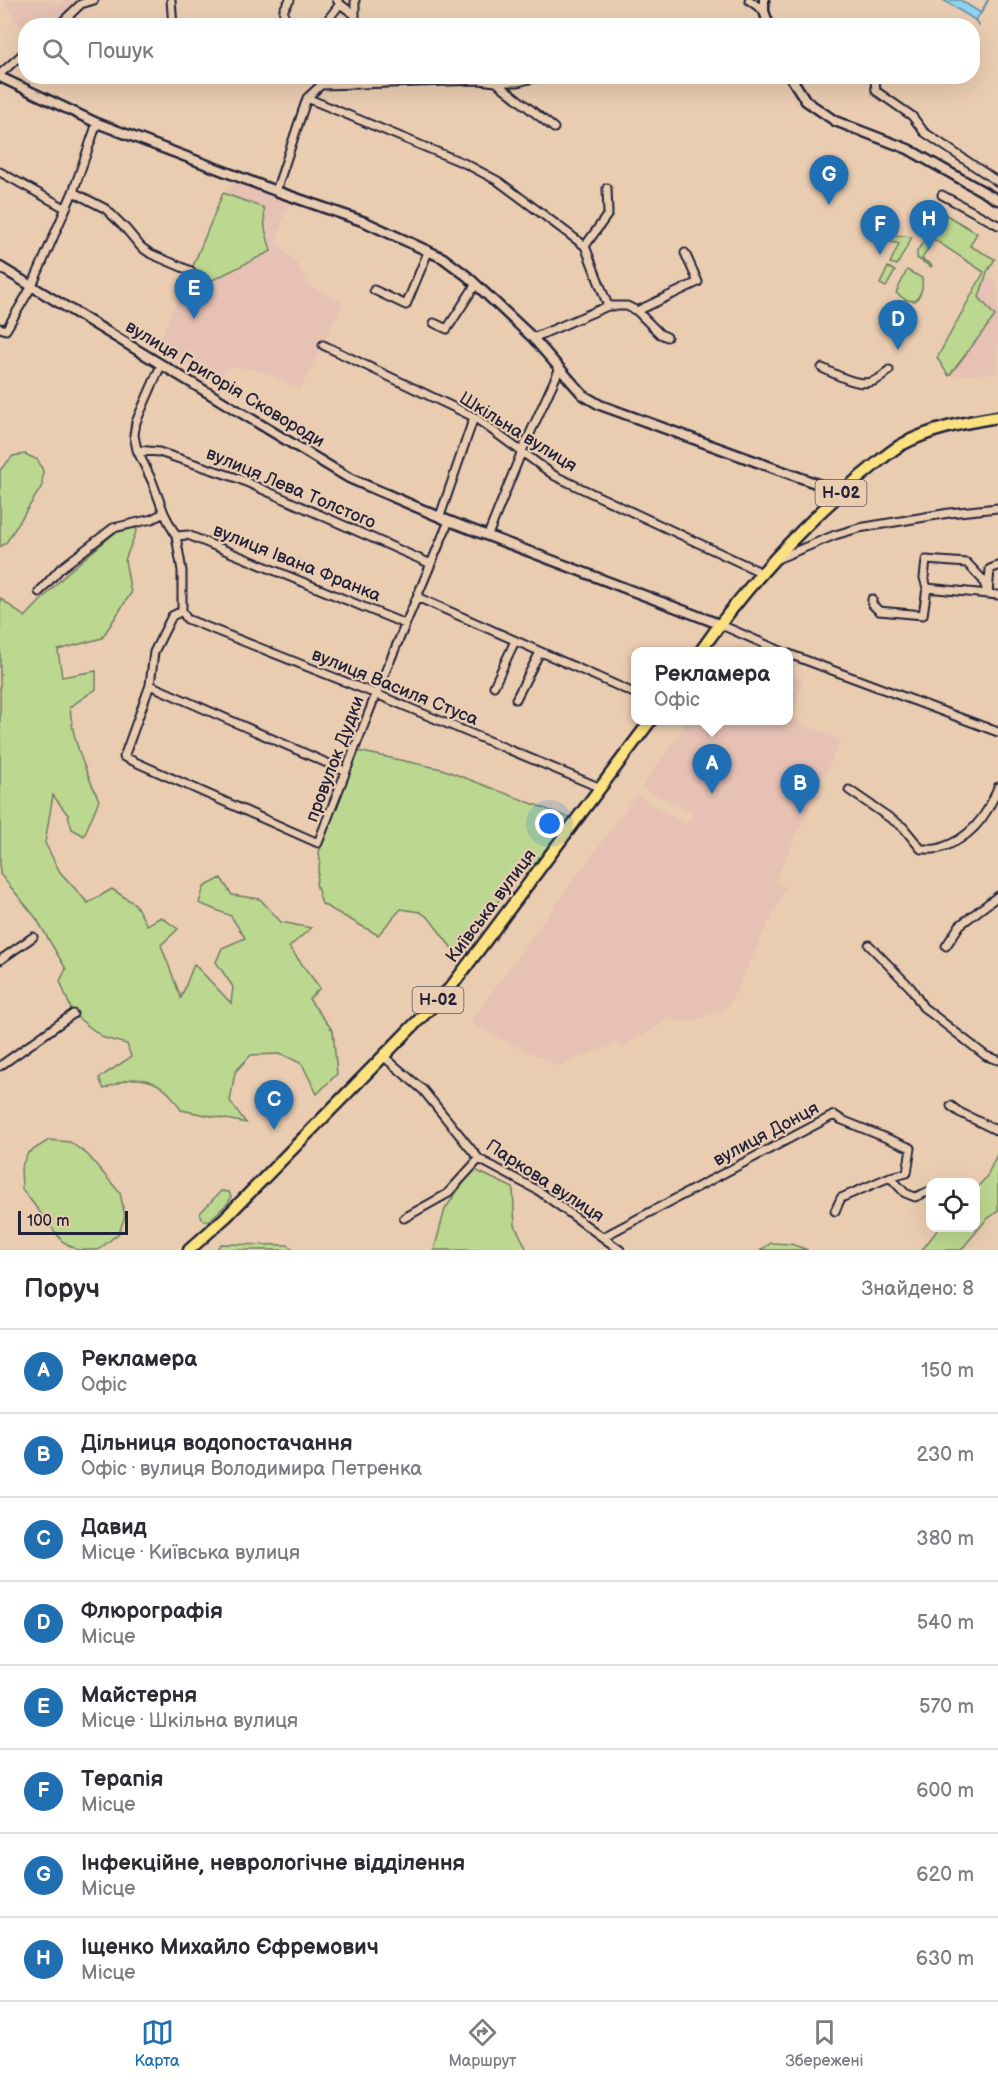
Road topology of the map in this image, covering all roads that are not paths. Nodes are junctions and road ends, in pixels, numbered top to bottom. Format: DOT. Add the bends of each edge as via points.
graph roads {
  1 [pos="94,0"];
  2 [pos="171,0"];
  3 [pos="290,0"];
  4 [pos="355,0"];
  5 [pos="749,0"];
  6 [pos="764,0"];
  7 [pos="339,2"];
  8 [pos="764,12"];
  9 [pos="355,15"];
  10 [pos="66,18"];
  11 [pos="172,18"];
  12 [pos="284,18"];
  13 [pos="328,18"];
  14 [pos="766,18"];
  15 [pos="18,59"];
  16 [pos="0,76"];
  17 [pos="329,84"];
  18 [pos="499,84"];
  19 [pos="795,84"];
  20 [pos="875,84"];
  21 [pos="307,98"];
  22 [pos="97,123"];
  23 [pos="554,128"];
  24 [pos="0,172"];
  25 [pos="998,182"];
  26 [pos="607,188"];
  27 [pos="276,191"];
  28 [pos="73,192"];
  29 [pos="942,195"];
  30 [pos="998,201"];
  31 [pos="65,208"];
  32 [pos="998,225"];
  33 [pos="585,246"];
  34 [pos="428,252"];
  35 [pos="685,253"];
  36 [pos="0,267"];
  37 [pos="190,272"];
  38 [pos="476,284"];
  39 [pos="32,286"];
  40 [pos="374,290"];
  41 [pos="608,306"];
  42 [pos="637,311"];
  43 [pos="434,323"];
  44 [pos="0,328"];
  45 [pos="667,337"];
  46 [pos="533,338"];
  47 [pos="323,345"];
  48 [pos="161,365"];
  49 [pos="560,368"];
  50 [pos="822,368"];
  51 [pos="889,370"];
  52 [pos="474,417"];
  53 [pos="998,417"];
  54 [pos="137,450"];
  55 [pos="522,451"];
  56 [pos="835,498"];
  57 [pos="998,508"];
  58 [pos="164,513"];
  59 [pos="440,516"];
  60 [pos="449,520"];
  61 [pos="488,535"];
  62 [pos="176,536"];
  63 [pos="774,561"];
  64 [pos="431,564"];
  65 [pos="998,566"];
  66 [pos="762,576"];
  67 [pos="927,588"];
  68 [pos="39,592"];
  69 [pos="988,594"];
  70 [pos="998,596"];
  71 [pos="417,597"];
  72 [pos="872,598"];
  73 [pos="182,610"];
  74 [pos="405,624"];
  75 [pos="719,624"];
  76 [pos="515,641"];
  77 [pos="703,647"];
  78 [pos="774,647"];
  79 [pos="540,652"];
  80 [pos="793,655"];
  81 [pos="150,685"];
  82 [pos="494,686"];
  83 [pos="631,692"];
  84 [pos="376,694"];
  85 [pos="516,699"];
  86 [pos="647,725"];
  87 [pos="998,732"];
  88 [pos="345,771"];
  89 [pos="998,787"];
  90 [pos="601,788"];
  91 [pos="849,790"];
  92 [pos="998,896"];
  93 [pos="33,937"];
  94 [pos="869,945"];
  95 [pos="946,946"];
  96 [pos="0,960"];
  97 [pos="73,1014"];
  98 [pos="383,1056"];
  99 [pos="998,1060"];
  100 [pos="0,1066"];
  101 [pos="951,1106"];
  102 [pos="998,1131"];
  103 [pos="479,1159"];
  104 [pos="890,1177"];
  105 [pos="926,1193"];
  106 [pos="835,1211"];
  107 [pos="404,1218"];
  108 [pos="603,1237"];
  109 [pos="189,1250"];
  110 [pos="620,1250"];
  1 -- 10 [label="street" via="81,4"];
  2 -- 11 [label="street"];
  3 -- 12 [label="street"];
  4 -- 9 [label="street"];
  5 -- 8 [label="street"];
  6 -- 8 [label="street"];
  7 -- 9 [label="street"];
  7 -- 13 [label="street"];
  8 -- 14 [label="street"];
  15 -- 16 [label="street"];
  16 -- 22 [label="street"];
  17 -- 21 [label="street" via="321,85"];
  18 -- 23 [label="street"];
  19 -- 30 [label="street" via="806,101 835,121 908,149"];
  20 -- 25 [label="street" via="876,91 912,116 924,132"];
  21 -- 27 [label="street"];
  21 -- 33 [label="street" via="498,181"];
  22 -- 27 [label="street"];
  22 -- 28 [label="street"];
  24 -- 31 [label="street"];
  26 -- 33 [label="street" via="608,214"];
  27 -- 34 [label="street" via="364,222"];
  28 -- 31 [label="street"];
  28 -- 37 [label="street" via="105,209 151,254"];
  29 -- 32 [label="street"];
  31 -- 39 [label="street"];
  33 -- 41 [label="street"];
  34 -- 38 [label="street" via="443,258"];
  34 -- 40 [label="street" via="406,305"];
  35 -- 42 [label="street" via="698,282"];
  36 -- 39 [label="street, вулиця Григорія Сковороди"];
  38 -- 43 [label="street" via="447,329"];
  38 -- 46 [label="street"];
  39 -- 44 [label="street" via="6,330"];
  39 -- 48 [label="street, вулиця Григорія Сковороди"];
  41 -- 42 [label="street" via="627,306"];
  41 -- 46 [label="street"];
  42 -- 45 [label="street"];
  46 -- 49 [label="street"];
  47 -- 52 [label="street, Шкільна вулиця"];
  48 -- 54 [label="street" via="136,422"];
  48 -- 59 [label="street, вулиця Григорія Сковороди" via="349,478"];
  49 -- 55 [label="street"];
  49 -- 56 [label="street" via="583,395 600,405 829,488"];
  50 -- 51 [label="street" via="863,384 880,379"];
  52 -- 55 [label="street, Шкільна вулиця"];
  52 -- 59 [label="street"];
  53 -- 56 [label="main road, Н-02" via="921,436 901,445"];
  54 -- 58 [label="street"];
  54 -- 64 [label="street, вулиця Лева Толстого" via="159,452 237,478"];
  55 -- 61 [label="street"];
  55 -- 66 [label="street, Шкільна вулиця" via="555,476"];
  56 -- 63 [label="main road, Н-02"];
  57 -- 63 [label="street" via="859,528"];
  58 -- 62 [label="street"];
  58 -- 68 [label="street" via="113,528 60,569"];
  59 -- 60 [label="street, вулиця Григорія Сковороди"];
  60 -- 61 [label="street, вулиця Григорія Сковороди"];
  60 -- 64 [label="street, провулок Дудки"];
  61 -- 75 [label="street, вулиця Григорія Сковороди"];
  62 -- 73 [label="street" via="182,571"];
  62 -- 74 [label="street, вулиця Івана Франка" via="188,535"];
  63 -- 66 [label="main road, Н-02"];
  64 -- 71 [label="street, провулок Дудки"];
  65 -- 69 [label="street" via="990,569"];
  66 -- 75 [label="main road, Н-02"];
  67 -- 69 [label="street"];
  67 -- 69 [label="street" via="926,560 966,563 983,580"];
  67 -- 72 [label="street" via="923,615 879,611"];
  69 -- 70 [label="street"];
  71 -- 74 [label="street, провулок Дудки"];
  71 -- 76 [label="street"];
  73 -- 81 [label="street" via="172,616 154,651"];
  73 -- 84 [label="street, вулиця Василя Стуса" via="187,619"];
  74 -- 84 [label="street, провулок Дудки"];
  75 -- 77 [label="main road, Н-02"];
  75 -- 78 [label="street, вулиця Григорія Сковороди"];
  76 -- 79 [label="street"];
  76 -- 82 [label="street"];
  79 -- 83 [label="street"];
  79 -- 85 [label="street"];
  80 -- 87 [label="street"];
  81 -- 88 [label="street"];
  81 -- 88 [label="street, провулок Дудки" via="124,757 318,843"];
  84 -- 88 [label="street, провулок Дудки"];
  84 -- 90 [label="street, вулиця Василя Стуса"];
  86 -- 90 [label="main road, Київська вулиця / Н-02"];
  89 -- 91 [label="street" via="981,821 939,849 921,849 903,827"];
  90 -- 98 [label="main road, Київська вулиця / Н-02" via="451,987"];
  92 -- 95 [label="street" via="960,925"];
  93 -- 96 [label="street"];
  94 -- 99 [label="street" via="911,988 923,1007 986,1056"];
  97 -- 100 [label="street"];
  98 -- 103 [label="street, Паркова вулиця" via="423,1090"];
  98 -- 109 [label="main road, Київська вулиця / Н-02"];
  101 -- 102 [label="street"];
  103 -- 107 [label="street" via="447,1194"];
  103 -- 108 [label="street, Паркова вулиця" via="539,1191"];
  104 -- 105 [label="street" via="905,1193 915,1197"];
  104 -- 106 [label="street, вулиця Донця" via="842,1198"];
  104 -- 108 [label="street, вулиця Донця" via="907,1173 911,1148 834,1115"];
  108 -- 110 [label="street, Паркова вулиця"];
}
